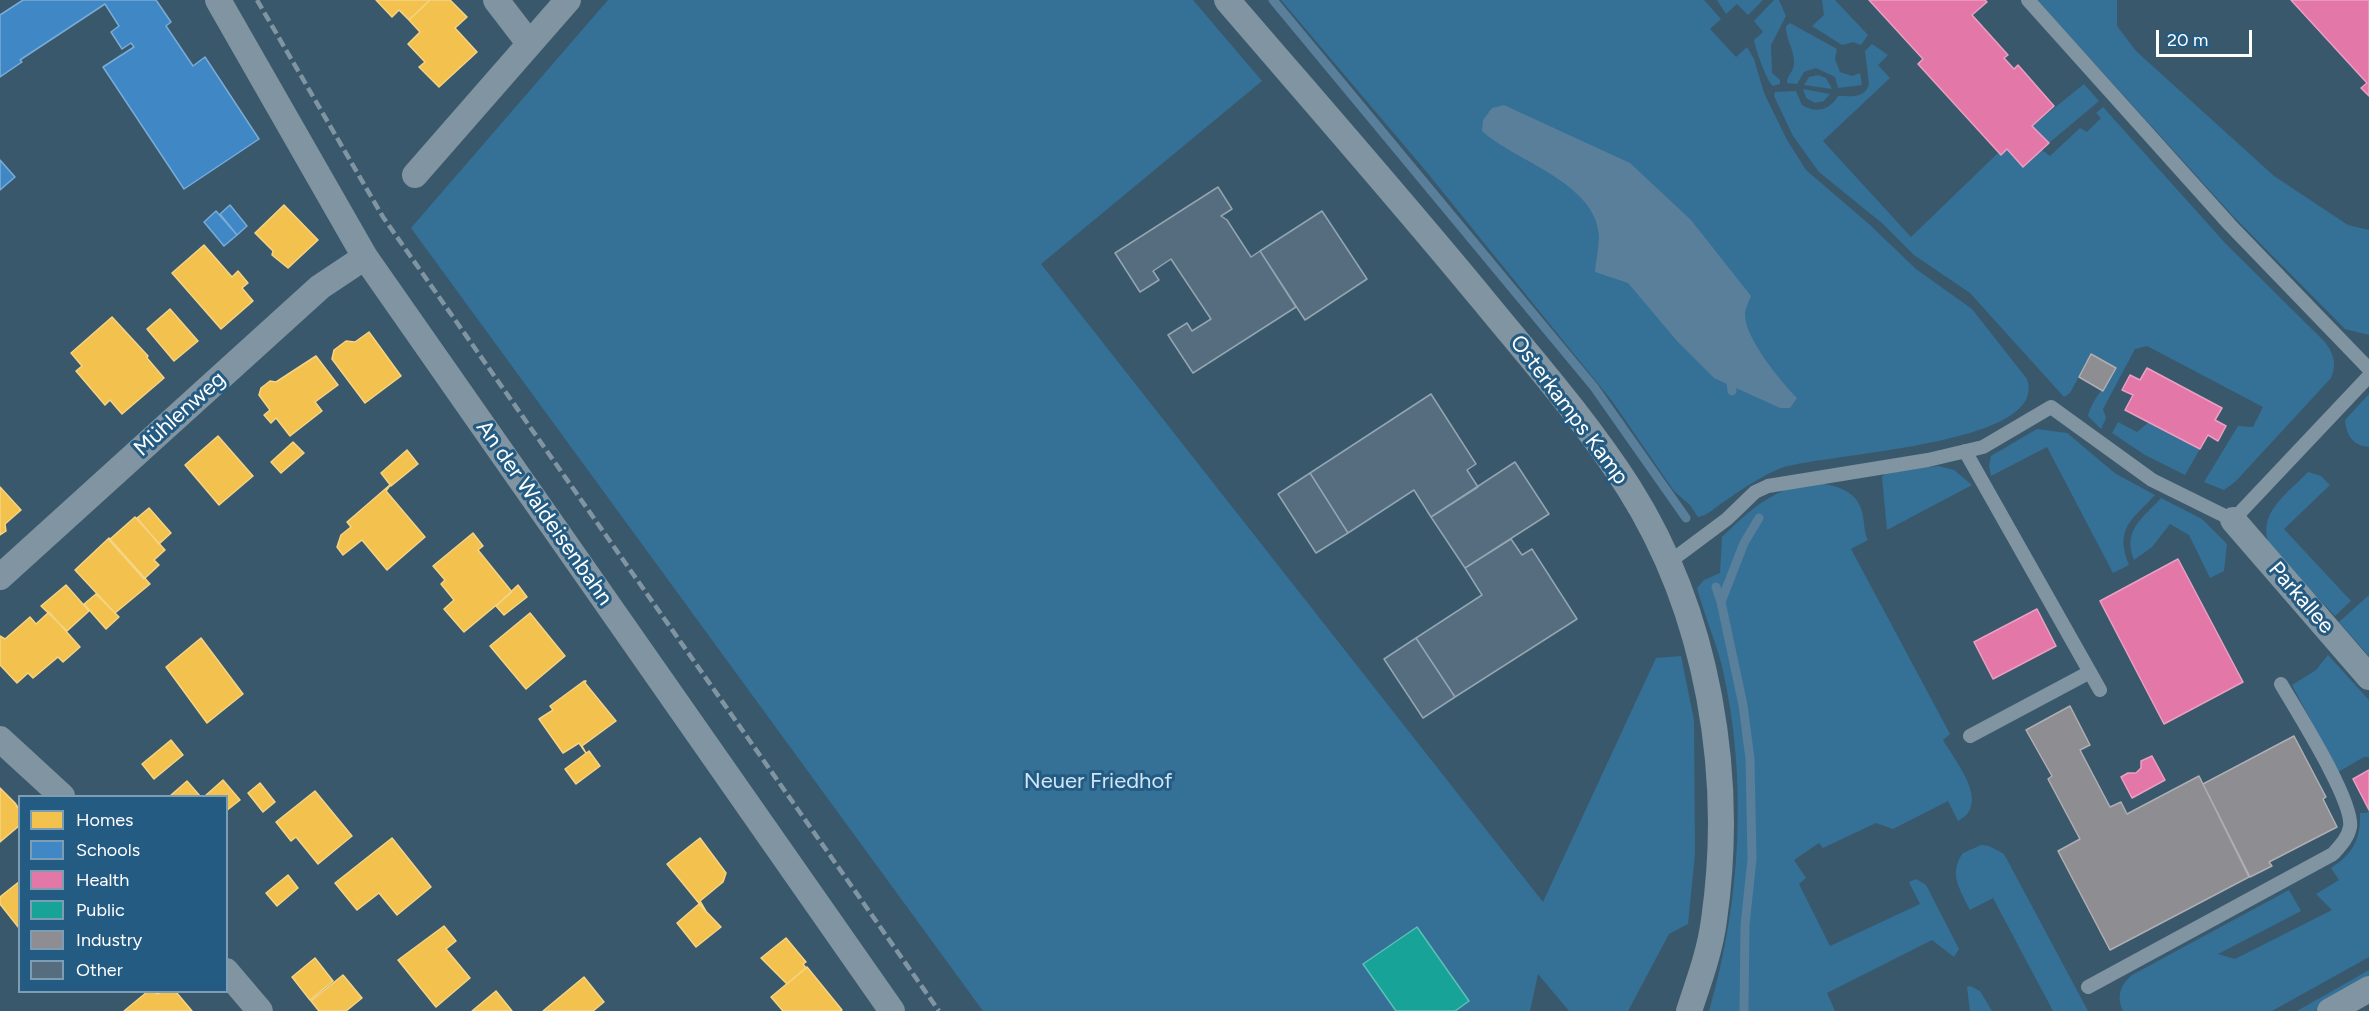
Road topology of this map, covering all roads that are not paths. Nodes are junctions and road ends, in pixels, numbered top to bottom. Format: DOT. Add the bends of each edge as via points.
graph roads {
  1 [pos="218,0"];
  2 [pos="496,0"];
  3 [pos="568,0"];
  4 [pos="1227,0"];
  5 [pos="2028,0"];
  6 [pos="529,43"];
  7 [pos="416,175"];
  8 [pos="365,257"];
  9 [pos="2369,369"];
  10 [pos="2369,376"];
  11 [pos="1965,451"];
  12 [pos="2234,520"];
  13 [pos="1668,563"];
  14 [pos="0,577"];
  15 [pos="2090,672"];
  16 [pos="2369,677"];
  17 [pos="2281,684"];
  18 [pos="2100,690"];
  19 [pos="1970,736"];
  20 [pos="0,739"];
  21 [pos="61,795"];
  22 [pos="228,973"];
  23 [pos="2088,987"];
  24 [pos="2369,989"];
  25 [pos="260,1011"];
  26 [pos="892,1011"];
  27 [pos="1689,1011"];
  28 [pos="2330,1011"];
  1 -- 8 [label="street, An der Waldeisenbahn"];
  2 -- 6 [label="street"];
  3 -- 6 [label="street"];
  4 -- 13 [label="street, Osterkamps Kamp" via="1406,206 1579,416 1630,490"];
  5 -- 9 [label="lane" via="2230,225"];
  6 -- 7 [label="street"];
  8 -- 14 [label="street, Mühlenweg" via="320,286"];
  8 -- 26 [label="street, An der Waldeisenbahn"];
  10 -- 12 [label="lane"];
  11 -- 12 [label="lane" via="1983,447 2051,407 2152,480"];
  11 -- 13 [label="lane" via="1768,486 1755,492 1727,519"];
  11 -- 15 [label="lane"];
  12 -- 16 [label="street, Parkallee"];
  13 -- 27 [label="street, Osterkamps Kamp" via="1702,667 1719,749 1720,863 1714,922"];
  15 -- 18 [label="lane"];
  15 -- 19 [label="lane"];
  17 -- 23 [label="lane" via="2342,794 2350,825 2344,841 2333,854"];
  20 -- 21 [label="street"];
  22 -- 25 [label="street"];
  24 -- 28 [label="street"];
}
